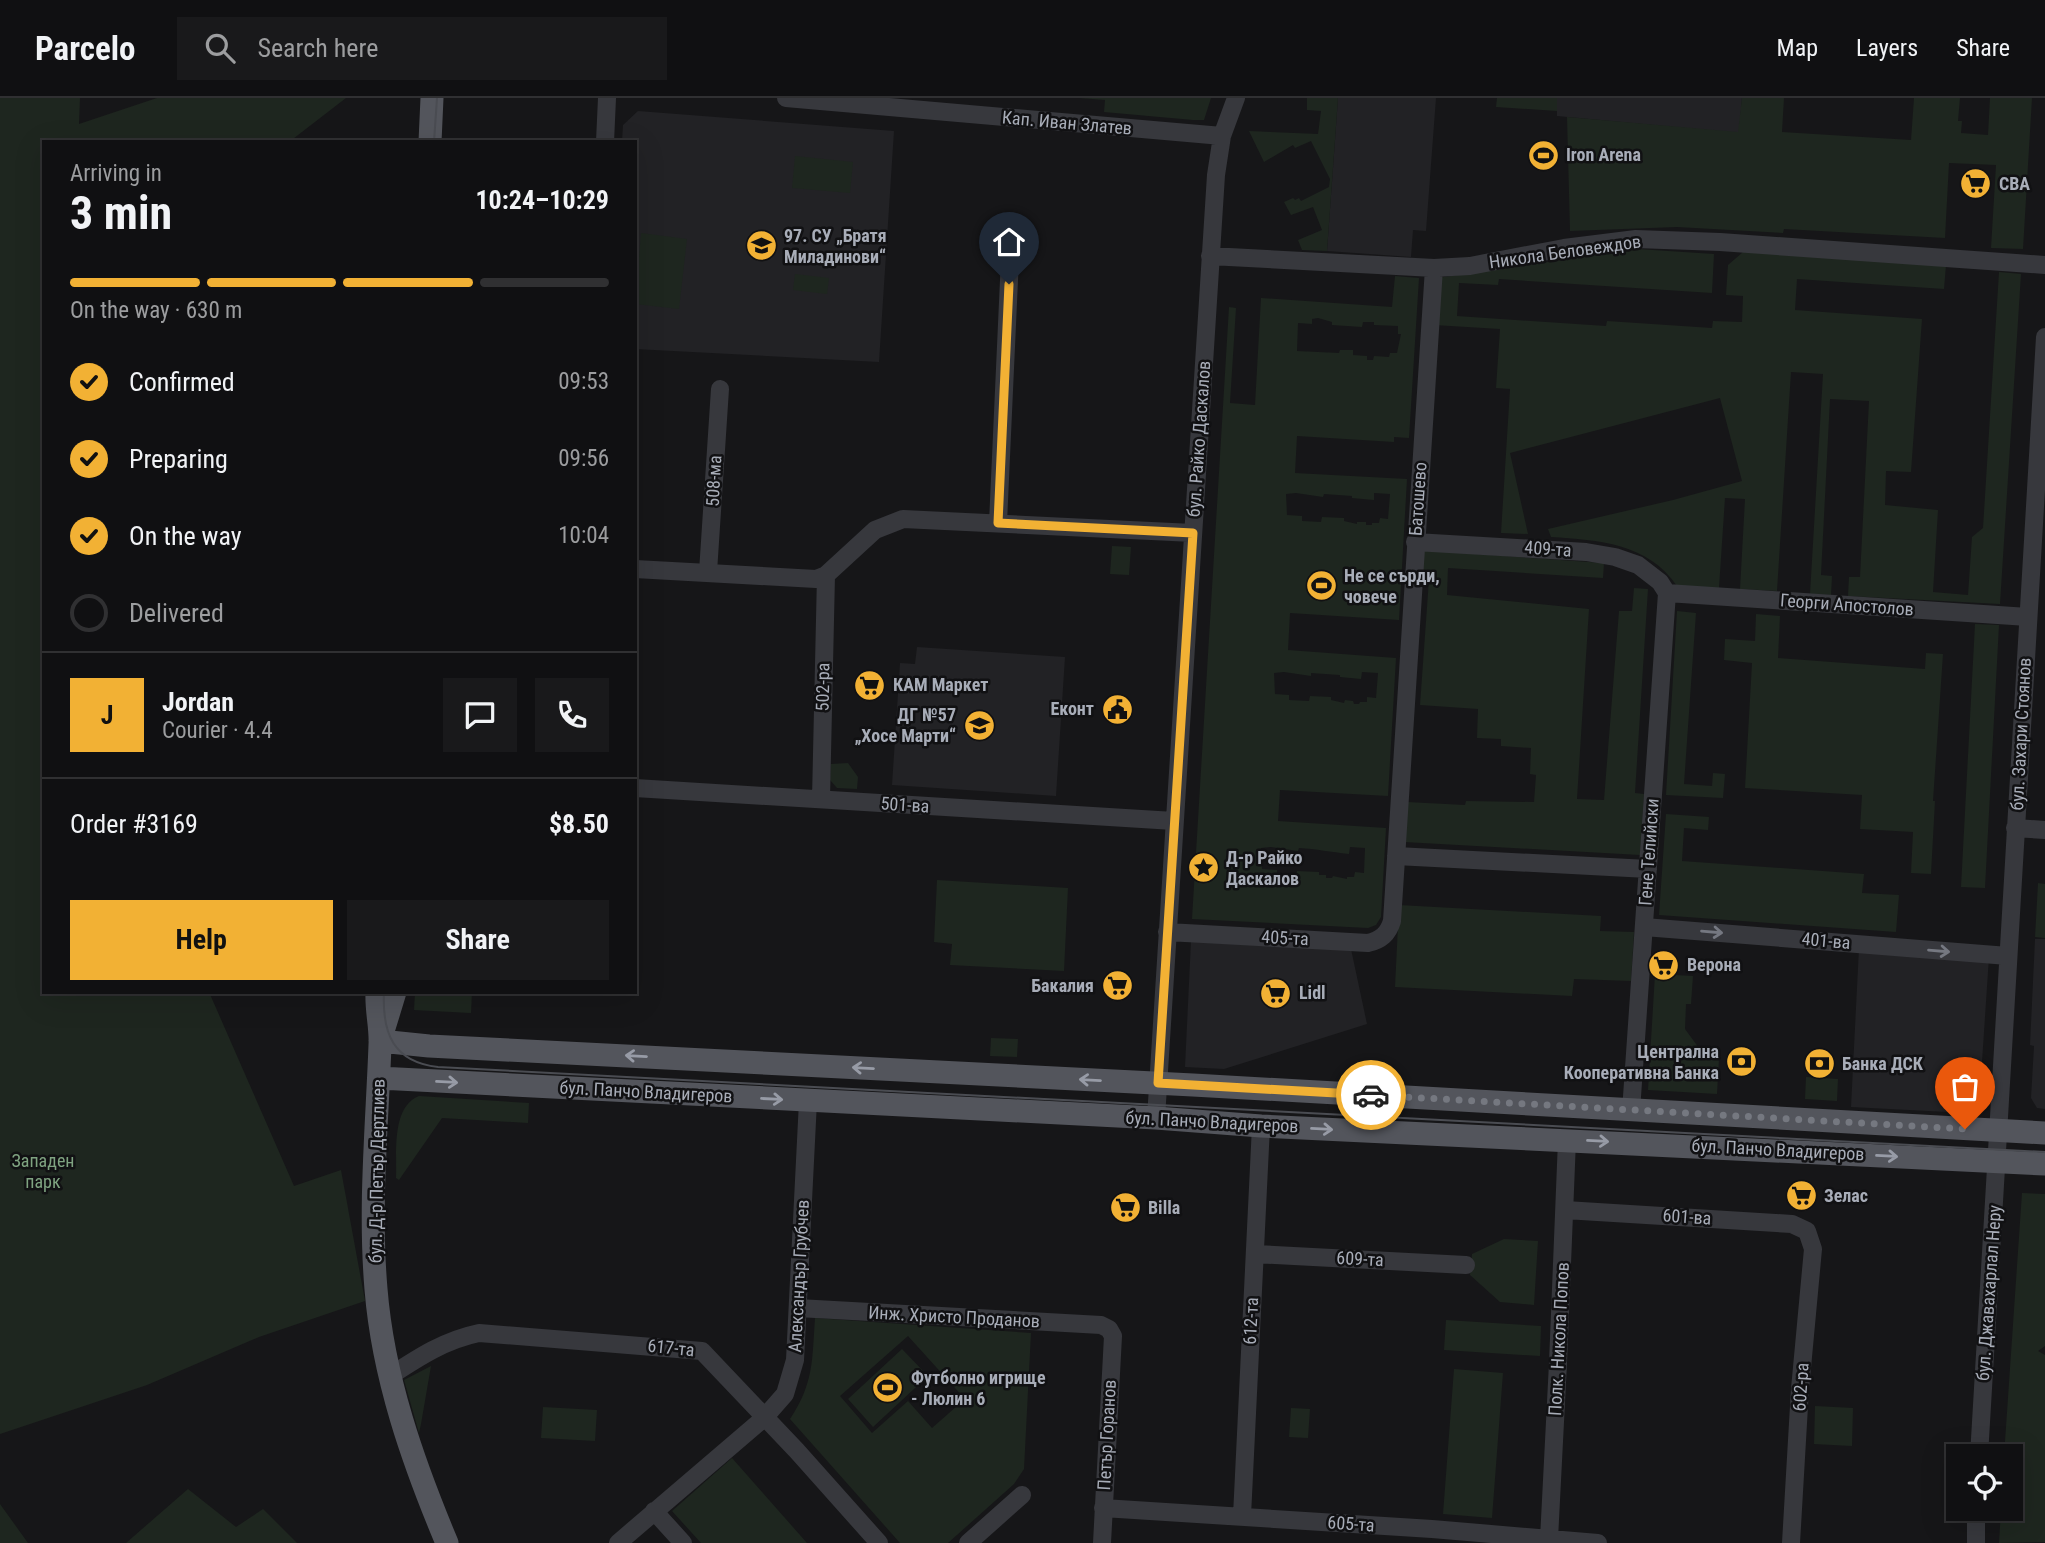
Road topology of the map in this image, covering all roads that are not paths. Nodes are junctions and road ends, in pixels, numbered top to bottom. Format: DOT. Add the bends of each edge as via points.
graph roads {
  1 [pos="432,98"];
  2 [pos="447,98"];
  3 [pos="607,98"];
  4 [pos="786,98"];
  5 [pos="1236,98"];
  6 [pos="862,101"];
  7 [pos="1222,136"];
  8 [pos="430,140"];
  9 [pos="444,140"];
  10 [pos="606,140"];
  11 [pos="1210,256"];
  12 [pos="1010,258"];
  13 [pos="2045,265"];
  14 [pos="1434,268"];
  15 [pos="2045,337"];
  16 [pos="720,389"];
  17 [pos="998,523"];
  18 [pos="1193,533"];
  19 [pos="1415,542"];
  20 [pos="637,569"];
  21 [pos="708,572"];
  22 [pos="826,575"];
  23 [pos="1667,593"];
  24 [pos="2028,617"];
  25 [pos="637,788"];
  26 [pos="821,799"];
  27 [pos="1174,821"];
  28 [pos="2015,828"];
  29 [pos="2045,830"];
  30 [pos="1396,856"];
  31 [pos="1648,869"];
  32 [pos="1392,921"];
  33 [pos="1644,927"];
  34 [pos="1167,932"];
  35 [pos="2008,956"];
  36 [pos="377,994"];
  37 [pos="394,994"];
  38 [pos="380,1041"];
  39 [pos="379,1078"];
  40 [pos="1158,1083"];
  41 [pos="808,1101"];
  42 [pos="1631,1111"];
  43 [pos="1156,1118"];
  44 [pos="1261,1126"];
  45 [pos="1999,1131"];
  46 [pos="2045,1133"];
  47 [pos="1567,1140"];
  48 [pos="1998,1161"];
  49 [pos="2045,1164"];
  50 [pos="1565,1210"];
  51 [pos="1807,1231"];
  52 [pos="1255,1254"];
  53 [pos="1466,1265"];
  54 [pos="798,1308"];
  55 [pos="1109,1329"];
  56 [pos="390,1376"];
  57 [pos="764,1418"];
  58 [pos="1980,1444"];
  59 [pos="1022,1495"];
  60 [pos="1103,1508"];
  61 [pos="654,1511"];
  62 [pos="1242,1516"];
  63 [pos="1976,1521"];
  64 [pos="1503,1539"];
  65 [pos="1549,1539"];
  66 [pos="447,1543"];
  67 [pos="618,1543"];
  68 [pos="683,1543"];
  69 [pos="879,1543"];
  70 [pos="968,1543"];
  71 [pos="1102,1543"];
  72 [pos="1598,1543"];
  73 [pos="1791,1543"];
  74 [pos="1976,1543"];
  1 -- 8 [label="main road"];
  2 -- 9 [label="main road"];
  3 -- 10 [label="street"];
  4 -- 6 [label="street, Кап. Иван Златев"];
  5 -- 7 [label="street, бул. Райко Даскалов"];
  6 -- 7 [label="street, Кап. Иван Златев"];
  7 -- 11 [label="street, бул. Райко Даскалов"];
  11 -- 14 [label="street, Никола Беловеждов"];
  11 -- 18 [label="street, бул. Райко Даскалов"];
  12 -- 17 [label="street"];
  13 -- 14 [label="street, Никола Беловеждов" via="1636,239"];
  14 -- 19 [label="street, Батошево"];
  15 -- 24 [label="street, бул. Захари Стоянов"];
  16 -- 21 [label="street, 508-ма"];
  17 -- 18 [label="street"];
  17 -- 22 [label="street" via="903,519 875,530"];
  18 -- 27 [label="street, бул. Райко Даскалов"];
  19 -- 23 [label="street, 409-та" via="1615,557 1637,565"];
  19 -- 30 [label="street, Батошево"];
  20 -- 21 [label="street"];
  21 -- 22 [label="street" via="816,579"];
  22 -- 26 [label="street, 502-ра"];
  23 -- 24 [label="street, Георги Апостолов"];
  23 -- 31 [label="street, Гене Телийски"];
  24 -- 28 [label="street, бул. Захари Стоянов"];
  25 -- 26 [label="street, 501-ва"];
  26 -- 27 [label="street, 501-ва"];
  27 -- 34 [label="street, бул. Райко Даскалов"];
  28 -- 29 [label="street"];
  28 -- 35 [label="street, бул. Захари Стоянов"];
  30 -- 31 [label="street"];
  30 -- 32 [label="street, Батошево"];
  31 -- 33 [label="street, Гене Телийски"];
  32 -- 34 [label="street, 405-та" via="1384,936 1368,943"];
  33 -- 35 [label="street, 401-ва, one-way"];
  33 -- 42 [label="street, Гене Телийски"];
  34 -- 40 [label="street, бул. Райко Даскалов"];
  35 -- 45 [label="street, бул. Захари Стоянов"];
  36 -- 38 [label="main road, бул. Д-р Петър Дертлиев"];
  37 -- 38 [label="main road, бул. Д-р Петър Дертлиев"];
  38 -- 39 [label="main road, бул. Д-р Петър Дертлиев"];
  40 -- 38 [label="main road, бул. Панчо Владигеров, one-way"];
  39 -- 41 [label="main road, бул. Панчо Владигеров, one-way"];
  39 -- 56 [label="main road, бул. Д-р Петър Дертлиев" via="373,1208 376,1290"];
  40 -- 42 [label="main road, бул. Панчо Владигеров"];
  40 -- 43 [label="street, бул. Райко Даскалов"];
  41 -- 43 [label="main road, бул. Панчо Владигеров"];
  41 -- 54 [label="street, Александър Грубчев"];
  42 -- 45 [label="main road, бул. Панчо Владигеров"];
  43 -- 44 [label="main road, бул. Панчо Владигеров"];
  44 -- 47 [label="main road, бул. Панчо Владигеров, one-way"];
  44 -- 52 [label="street, 612-та"];
  45 -- 46 [label="main road, бул. Панчо Владигеров"];
  45 -- 48 [label="street, бул. Джавахарлал Неру"];
  47 -- 48 [label="main road, бул. Панчо Владигеров, one-way"];
  47 -- 50 [label="street, Полк. Никола Попов"];
  48 -- 49 [label="main road, бул. Панчо Владигеров"];
  48 -- 58 [label="street, бул. Джавахарлал Неру"];
  50 -- 51 [label="street, 601-ва" via="1792,1224"];
  50 -- 65 [label="street, Полк. Никола Попов"];
  51 -- 73 [label="street, 602-ра" via="1812,1248"];
  52 -- 53 [label="street, 609-та"];
  52 -- 62 [label="street, 612-та"];
  54 -- 55 [label="street, Инж. Христо Проданов"];
  54 -- 57 [label="street, Александър Грубчев" via="795,1360 785,1394"];
  55 -- 60 [label="street, Петър Горанов" via="1113,1336"];
  56 -- 57 [label="street, 617-та" via="435,1347 479,1333 684,1349 702,1352"];
  56 -- 66 [label="main road, бул. Д-р Петър Дертлиев"];
  57 -- 61 [label="street, Александър Грубчев"];
  57 -- 69 [label="street, 617-та"];
  59 -- 70 [label="street"];
  60 -- 62 [label="street, 605-та"];
  60 -- 71 [label="street, Петър Горанов"];
  61 -- 67 [label="street, Александър Грубчев"];
  61 -- 68 [label="street"];
  62 -- 64 [label="street, 605-та"];
  63 -- 74 [label="street"];
  64 -- 65 [label="street, 605-та"];
  65 -- 72 [label="street, 605-та"];
}
